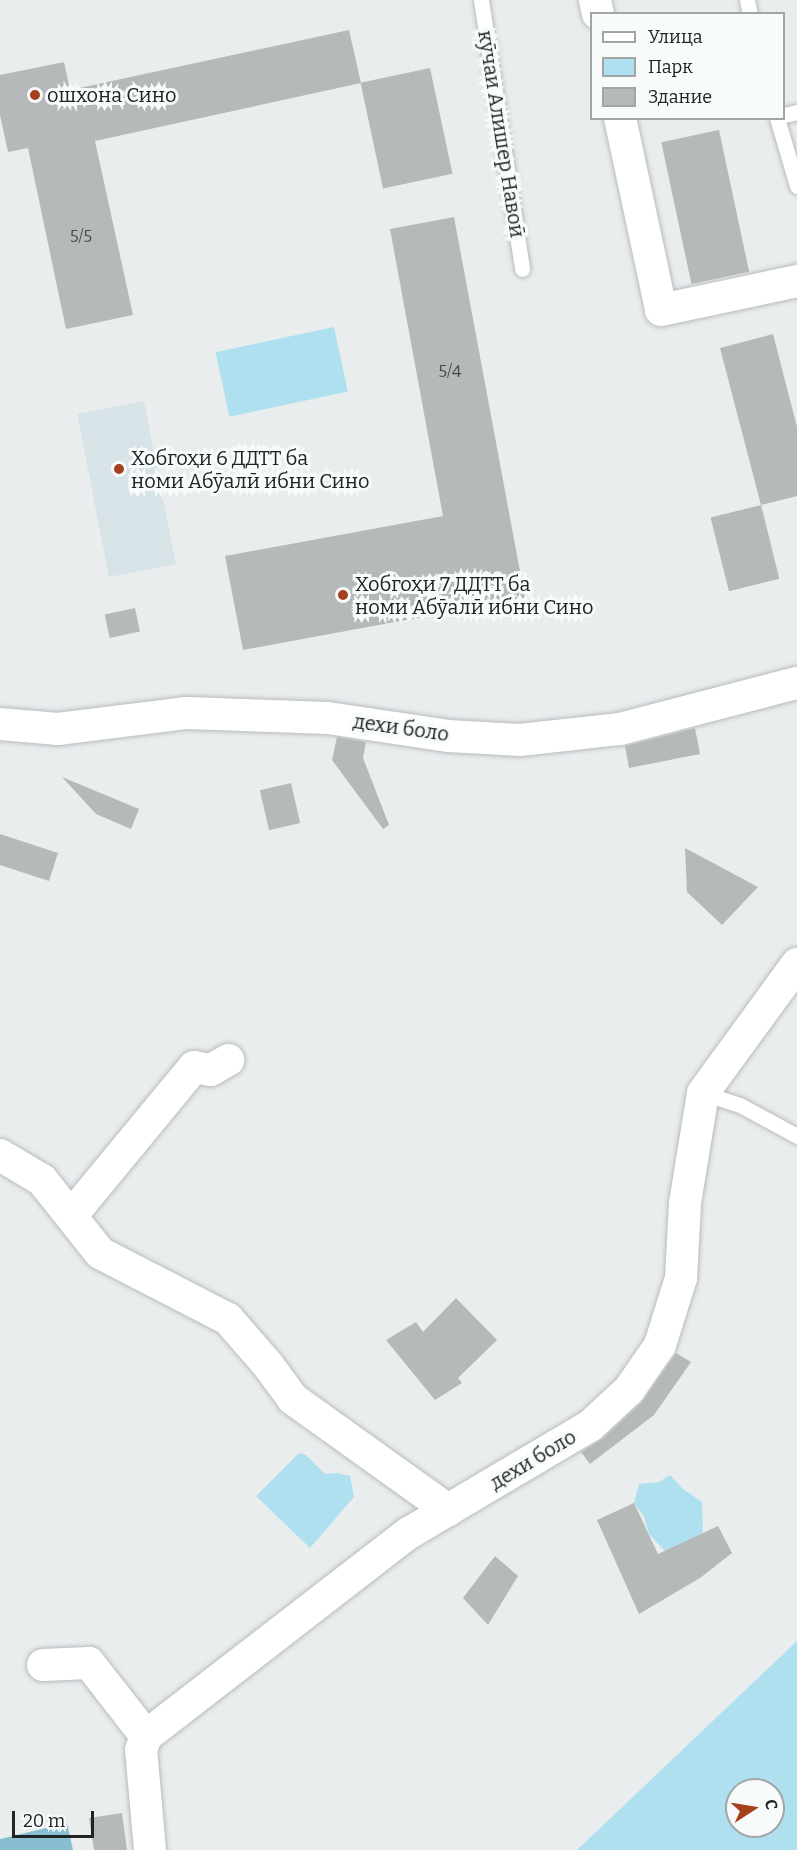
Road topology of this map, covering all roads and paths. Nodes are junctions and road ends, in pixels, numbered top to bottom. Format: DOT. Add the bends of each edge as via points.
graph roads {
  1 [pos="481,0"];
  2 [pos="620,120"];
  3 [pos="778,120"];
  4 [pos="797,186"];
  5 [pos="522,269"];
  6 [pos="797,281"];
  7 [pos="797,683"];
  8 [pos="0,724"];
  9 [pos="797,964"];
  10 [pos="228,1060"];
  11 [pos="703,1093"];
  12 [pos="797,1136"];
  13 [pos="0,1155"];
  14 [pos="71,1216"];
  15 [pos="448,1510"];
  16 [pos="43,1665"];
  17 [pos="146,1736"];
  18 [pos="150,1850"];
  1 -- 5 [label="lane, кӯчаи Алишер Навоӣ"];
  2 -- 6 [label="street" via="661,310"];
  3 -- 4 [label="lane"];
  7 -- 8 [label="street, дехи боло" via="620,729 520,740 448,736 328,718 199,714 58,729"];
  9 -- 11 [label="street, дехи боло"];
  10 -- 14 [label="street" via="211,1070 194,1067"];
  11 -- 12 [label="lane" via="740,1105"];
  11 -- 15 [label="street, дехи боло" via="685,1203 681,1278 660,1345 629,1390 591,1426"];
  13 -- 14 [label="street" via="42,1180"];
  14 -- 15 [label="street" via="100,1253 228,1318 293,1399"];
  15 -- 17 [label="street, дехи боло" via="409,1533"];
  16 -- 17 [label="street" via="89,1663"];
  17 -- 18 [label="street" via="141,1750"];
}
